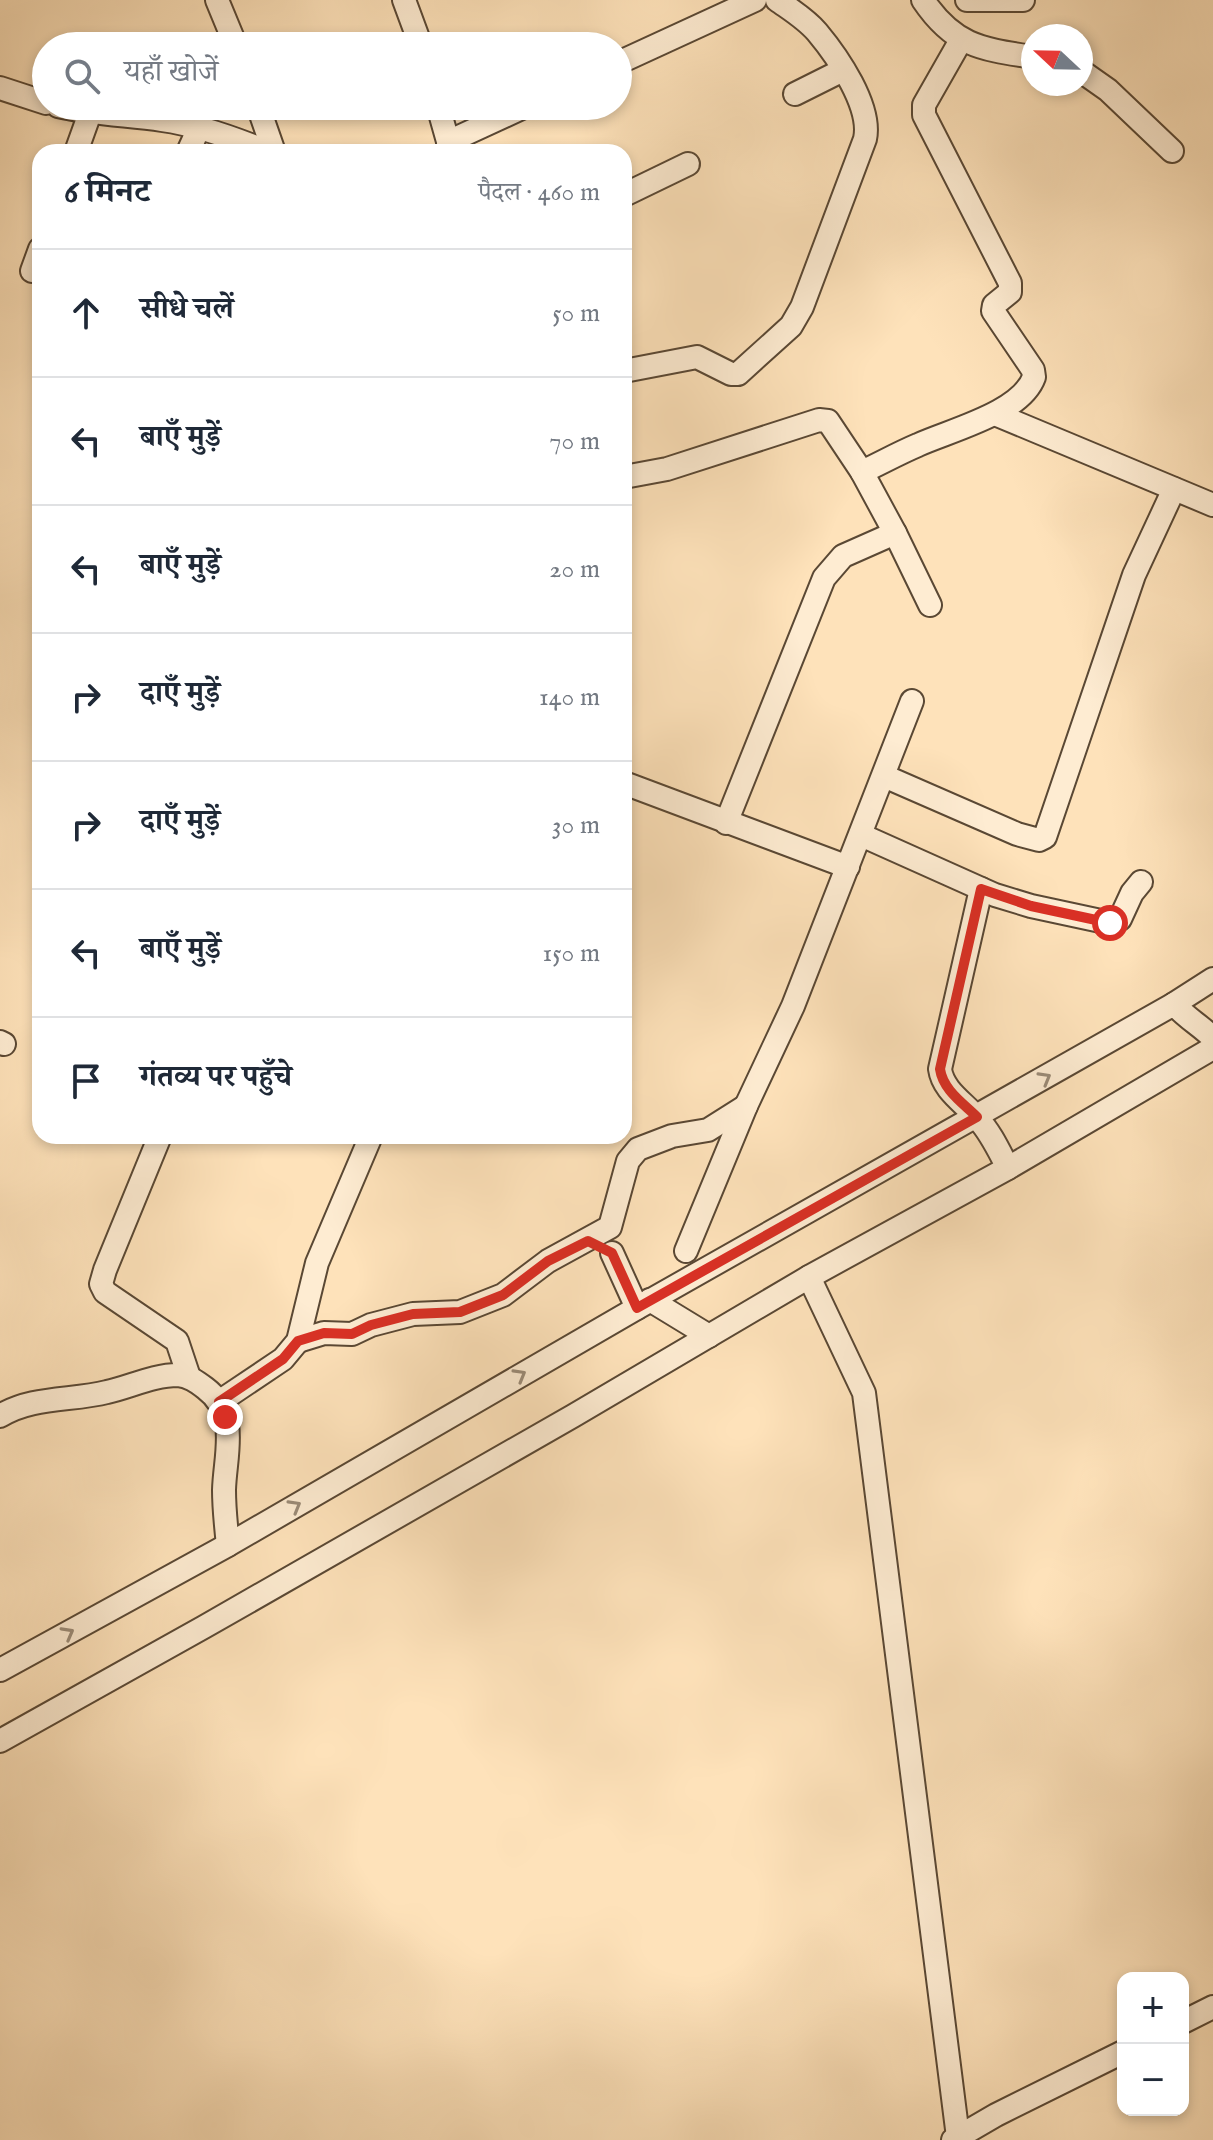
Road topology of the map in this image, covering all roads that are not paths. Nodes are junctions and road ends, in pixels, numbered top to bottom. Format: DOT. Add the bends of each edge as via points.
graph roads {
  1 [pos="217,0"];
  2 [pos="404,0"];
  3 [pos="755,0"];
  4 [pos="777,0"];
  5 [pos="923,0"];
  6 [pos="967,0"];
  7 [pos="1023,0"];
  8 [pos="230,32"];
  9 [pos="416,32"];
  10 [pos="961,40"];
  11 [pos="1021,55"];
  12 [pos="632,57"];
  13 [pos="843,70"];
  14 [pos="1093,79"];
  15 [pos="0,88"];
  16 [pos="795,94"];
  17 [pos="32,98"];
  18 [pos="87,120"];
  19 [pos="161,120"];
  20 [pos="262,120"];
  21 [pos="442,120"];
  22 [pos="500,120"];
  23 [pos="199,128"];
  24 [pos="79,144"];
  25 [pos="192,144"];
  26 [pos="247,144"];
  27 [pos="269,144"];
  28 [pos="449,144"];
  29 [pos="456,144"];
  30 [pos="1172,151"];
  31 [pos="688,164"];
  32 [pos="632,191"];
  33 [pos="632,369"];
  34 [pos="995,414"];
  35 [pos="862,472"];
  36 [pos="632,476"];
  37 [pos="1174,489"];
  38 [pos="1213,505"];
  39 [pos="895,533"];
  40 [pos="930,605"];
  41 [pos="912,701"];
  42 [pos="884,776"];
  43 [pos="632,786"];
  44 [pos="726,823"];
  45 [pos="861,835"];
  46 [pos="848,867"];
  47 [pos="1141,882"];
  48 [pos="981,889"];
  49 [pos="1213,979"];
  50 [pos="1174,1004"];
  51 [pos="1213,1038"];
  52 [pos="1213,1048"];
  53 [pos="746,1106"];
  54 [pos="977,1117"];
  55 [pos="157,1144"];
  56 [pos="368,1144"];
  57 [pos="1008,1168"];
  58 [pos="610,1227"];
  59 [pos="588,1241"];
  60 [pos="686,1251"];
  61 [pos="612,1253"];
  62 [pos="809,1277"];
  63 [pos="644,1304"];
  64 [pos="709,1336"];
  65 [pos="298,1341"];
  66 [pos="189,1377"];
  67 [pos="219,1402"];
  68 [pos="0,1416"];
  69 [pos="228,1545"];
  70 [pos="0,1670"];
  71 [pos="0,1741"];
  72 [pos="1213,2007"];
  73 [pos="1189,2019"];
  74 [pos="1117,2055"];
  75 [pos="956,2138"];
  1 -- 8 [label="street"];
  2 -- 9 [label="street"];
  3 -- 12 [label="street"];
  4 -- 13 [label="street" via="818,33"];
  5 -- 10 [label="street"];
  6 -- 7 [label="street"];
  10 -- 11 [label="street"];
  10 -- 34 [label="street" via="924,105 924,115 1010,283 1010,292 994,305 996,318 1033,370 1026,390"];
  13 -- 16 [label="street"];
  13 -- 33 [label="street" via="861,102 867,129 816,274 791,326 738,374 697,357"];
  14 -- 30 [label="street"];
  15 -- 17 [label="street"];
  18 -- 24 [label="street"];
  19 -- 23 [label="street"];
  20 -- 27 [label="street"];
  21 -- 28 [label="street"];
  22 -- 29 [label="street"];
  23 -- 25 [label="street"];
  23 -- 26 [label="street"];
  31 -- 32 [label="street"];
  34 -- 35 [label="street"];
  34 -- 37 [label="street"];
  35 -- 36 [label="street" via="831,423 823,420"];
  35 -- 39 [label="street"];
  37 -- 38 [label="street"];
  37 -- 42 [label="street" via="1134,575 1045,837 1017,834"];
  39 -- 40 [label="street"];
  39 -- 44 [label="street" via="843,556 824,578"];
  41 -- 42 [label="street"];
  42 -- 45 [label="street"];
  43 -- 44 [label="street"];
  44 -- 46 [label="street"];
  45 -- 46 [label="street"];
  45 -- 48 [label="street"];
  46 -- 53 [label="street"];
  47 -- 48 [label="street" via="1113,923"];
  48 -- 54 [label="street" via="940,1069 950,1091"];
  49 -- 50 [label="street"];
  50 -- 51 [label="street"];
  54 -- 50 [label="street, one-way"];
  52 -- 57 [label="street"];
  53 -- 58 [label="street" via="708,1130 638,1149 628,1161"];
  53 -- 60 [label="street"];
  54 -- 57 [label="street"];
  54 -- 63 [label="street"];
  55 -- 66 [label="street" via="101,1284 177,1341"];
  56 -- 65 [label="street" via="317,1263"];
  57 -- 62 [label="street"];
  58 -- 59 [label="street"];
  58 -- 61 [label="street"];
  59 -- 61 [label="street"];
  59 -- 65 [label="street" via="548,1261 503,1295 460,1312 413,1314 352,1334 324,1333"];
  61 -- 63 [label="street"];
  62 -- 64 [label="street"];
  62 -- 75 [label="street" via="864,1393"];
  63 -- 64 [label="street"];
  69 -- 63 [label="street, one-way"];
  64 -- 71 [label="street"];
  65 -- 67 [label="street" via="283,1359"];
  66 -- 67 [label="street"];
  66 -- 68 [label="street" via="167,1376 20,1406"];
  67 -- 69 [label="street" via="230,1438 224,1491"];
  70 -- 69 [label="street, one-way"];
  72 -- 73 [label="street"];
  74 -- 75 [label="street"];
}
